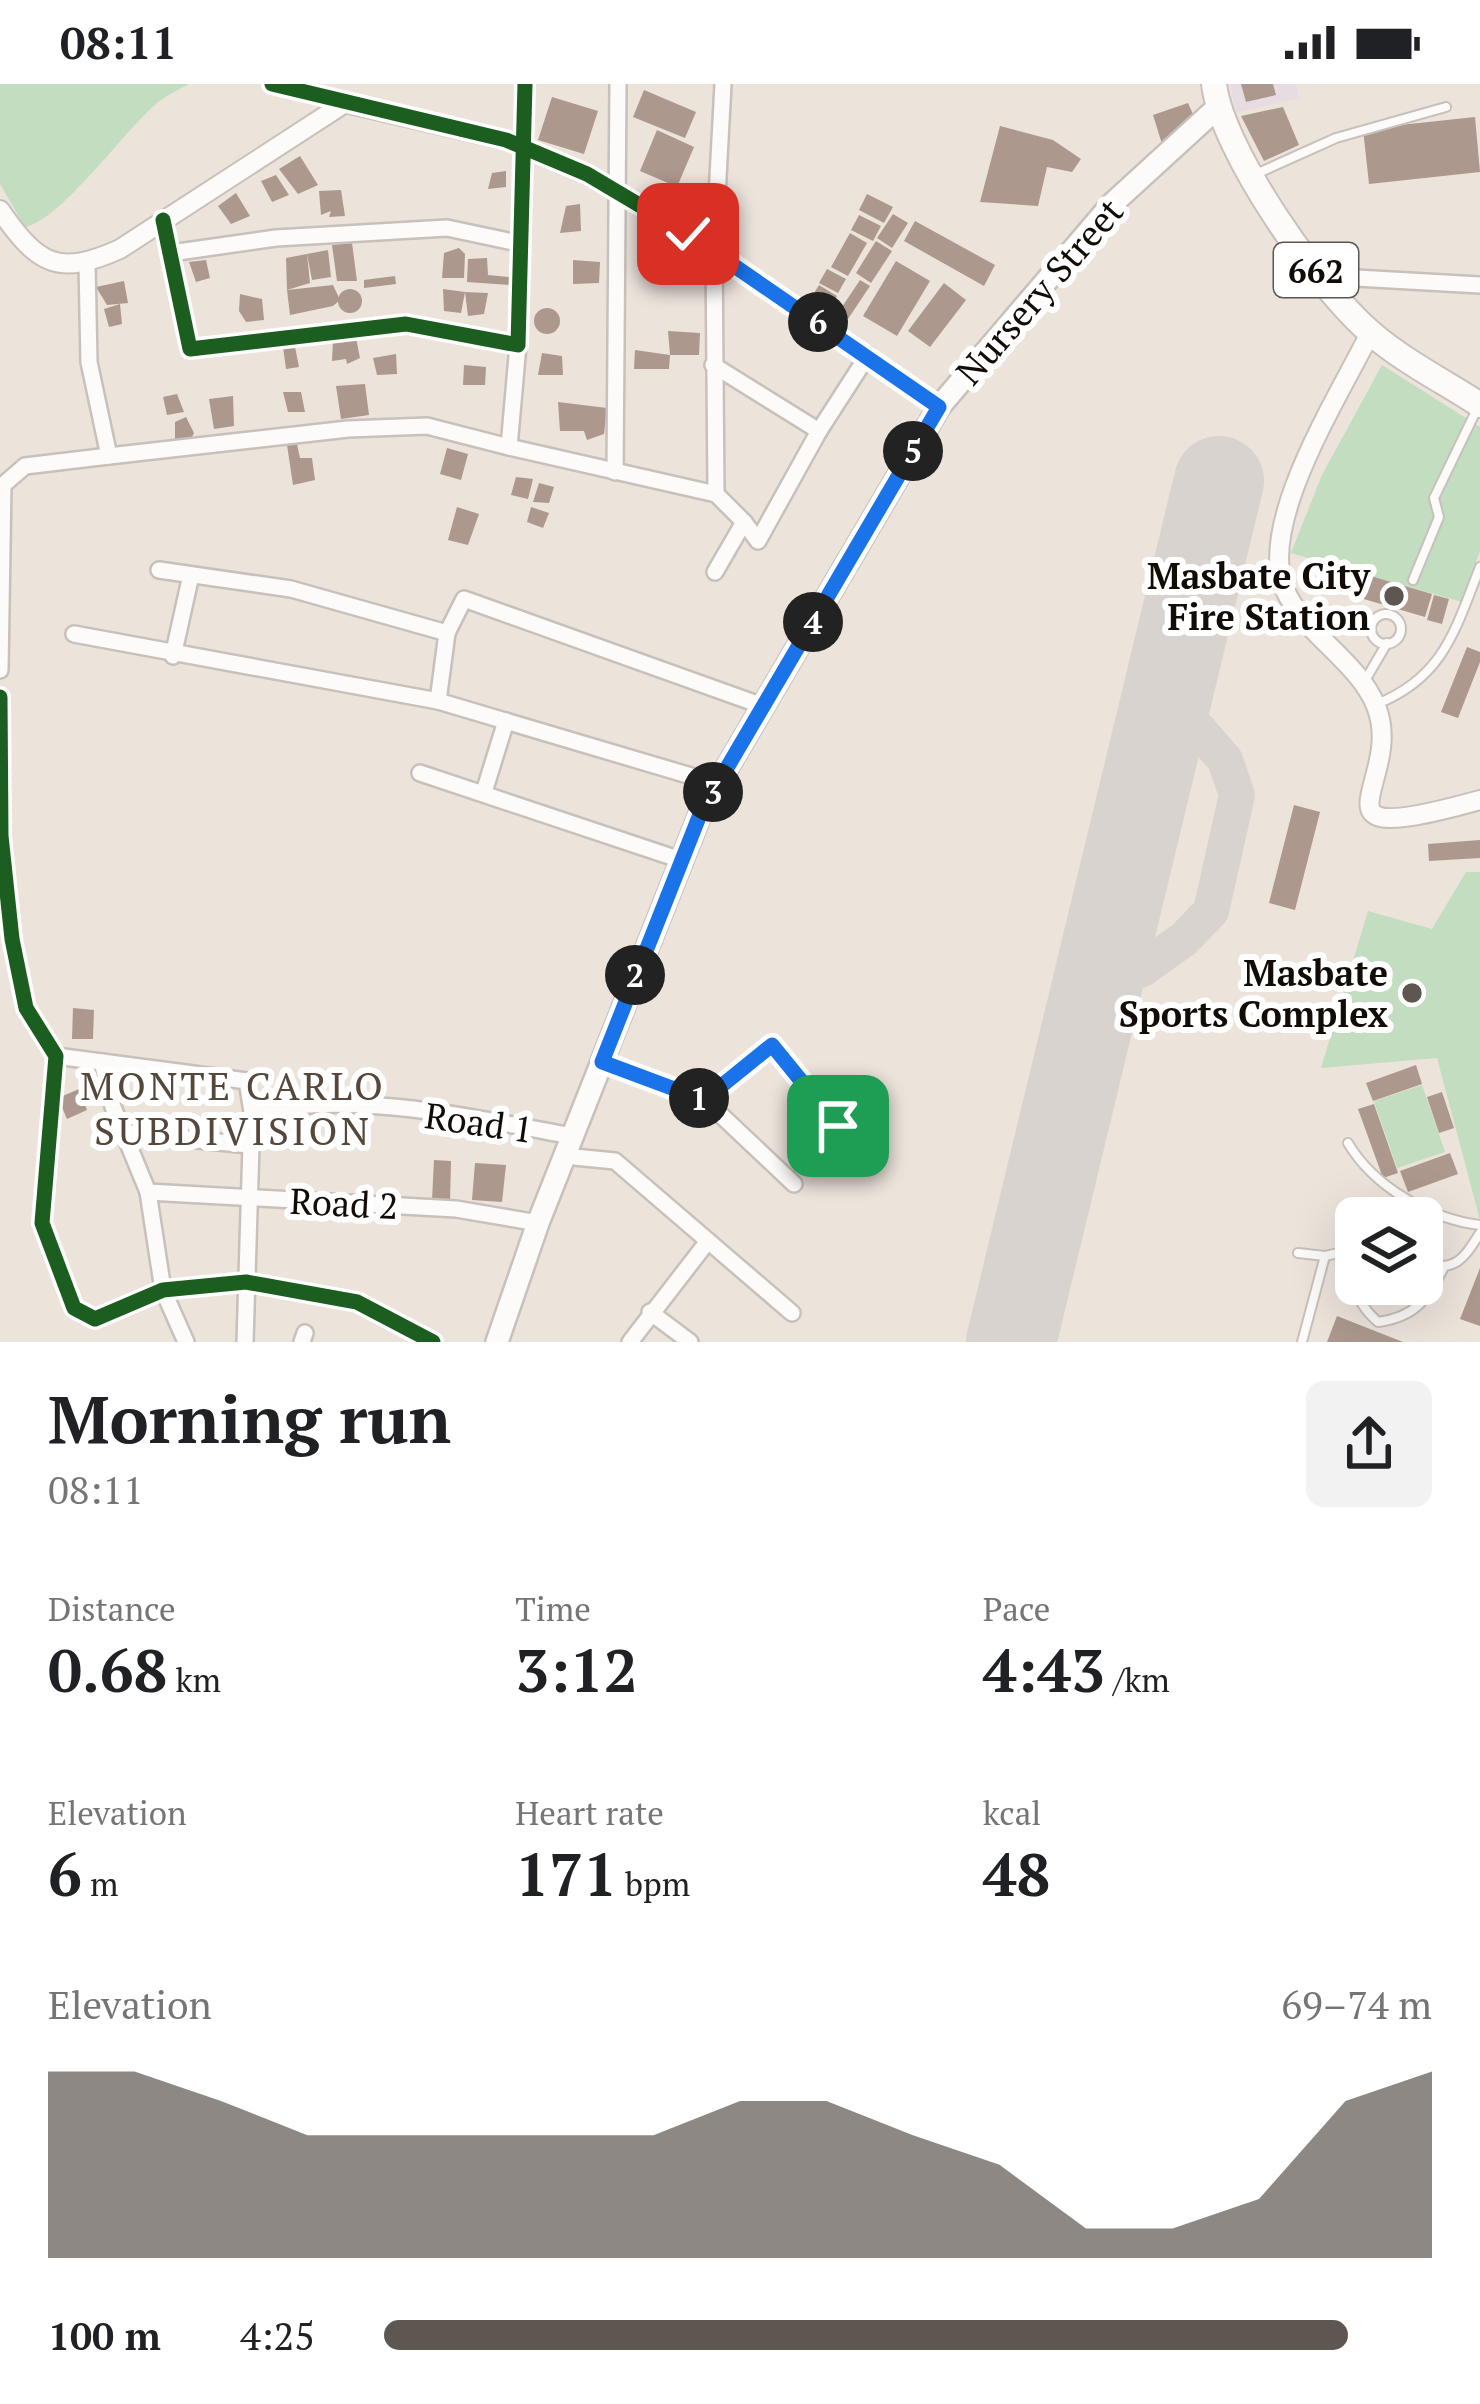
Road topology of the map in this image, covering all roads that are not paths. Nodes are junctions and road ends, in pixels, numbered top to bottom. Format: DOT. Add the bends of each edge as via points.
graph roads {
  1 [pos="272,84"];
  2 [pos="525,84"];
  3 [pos="618,84"];
  4 [pos="723,84"];
  5 [pos="1215,96"];
  6 [pos="345,103"];
  7 [pos="1446,107"];
  8 [pos="524,148"];
  9 [pos="1251,176"];
  10 [pos="615,191"];
  11 [pos="0,210"];
  12 [pos="163,220"];
  13 [pos="518,243"];
  14 [pos="714,252"];
  15 [pos="171,253"];
  16 [pos="87,264"];
  17 [pos="1321,276"];
  18 [pos="1480,285"];
  19 [pos="1370,333"];
  20 [pos="518,345"];
  21 [pos="868,356"];
  22 [pos="713,364"];
  23 [pos="1479,405"];
  24 [pos="939,407"];
  25 [pos="819,431"];
  26 [pos="509,447"];
  27 [pos="109,456"];
  28 [pos="615,472"];
  29 [pos="716,494"];
  30 [pos="743,522"];
  31 [pos="1480,567"];
  32 [pos="159,570"];
  33 [pos="715,572"];
  34 [pos="190,575"];
  35 [pos="1413,580"];
  36 [pos="447,633"];
  37 [pos="74,634"];
  38 [pos="1387,643"];
  39 [pos="173,656"];
  40 [pos="0,670"];
  41 [pos="1362,686"];
  42 [pos="0,697"];
  43 [pos="438,700"];
  44 [pos="1376,705"];
  45 [pos="764,706"];
  46 [pos="506,721"];
  47 [pos="420,773"];
  48 [pos="718,784"];
  49 [pos="484,792"];
  50 [pos="1480,800"];
  51 [pos="682,860"];
  52 [pos="56,1056"];
  53 [pos="102,1062"];
  54 [pos="602,1062"];
  55 [pos="704,1100"];
  56 [pos="252,1112"];
  57 [pos="838,1126"];
  58 [pos="126,1133"];
  59 [pos="1348,1142"];
  60 [pos="250,1145"];
  61 [pos="568,1146"];
  62 [pos="794,1184"];
  63 [pos="148,1192"];
  64 [pos="245,1198"];
  65 [pos="538,1223"];
  66 [pos="1480,1229"];
  67 [pos="708,1240"];
  68 [pos="1298,1252"];
  69 [pos="1335,1253"];
  70 [pos="1325,1256"];
  71 [pos="1443,1269"];
  72 [pos="246,1282"];
  73 [pos="163,1290"];
  74 [pos="1361,1305"];
  75 [pos="1420,1305"];
  76 [pos="650,1312"];
  77 [pos="792,1313"];
  78 [pos="186,1342"];
  79 [pos="245,1342"];
  80 [pos="433,1342"];
  81 [pos="497,1342"];
  82 [pos="630,1342"];
  83 [pos="690,1342"];
  84 [pos="1302,1342"];
  1 -- 6 [label="street"];
  2 -- 8 [label="street"];
  3 -- 10 [label="street"];
  4 -- 14 [label="street"];
  5 -- 9 [label="main road, 662"];
  5 -- 24 [label="main road, Nursery Street"];
  6 -- 8 [label="street"];
  6 -- 12 [label="street"];
  7 -- 9 [label="lane" via="1336,138"];
  8 -- 10 [label="street"];
  8 -- 13 [label="street"];
  9 -- 17 [label="main road, 662"];
  10 -- 14 [label="street"];
  10 -- 28 [label="street"];
  11 -- 16 [label="street" via="42,260"];
  12 -- 15 [label="street"];
  12 -- 16 [label="street"];
  13 -- 15 [label="street" via="447,228"];
  13 -- 20 [label="street"];
  14 -- 21 [label="street"];
  14 -- 22 [label="street"];
  15 -- 20 [label="street" via="190,349 406,324"];
  16 -- 27 [label="street" via="89,362"];
  17 -- 18 [label="street"];
  17 -- 19 [label="main road, 662"];
  19 -- 23 [label="main road, 662"];
  19 -- 41 [label="street" via="1305,465 1279,548 1285,590"];
  20 -- 26 [label="street"];
  21 -- 24 [label="street"];
  21 -- 25 [label="street"];
  22 -- 25 [label="street"];
  22 -- 29 [label="street"];
  23 -- 35 [label="lane" via="1435,498 1439,517"];
  24 -- 45 [label="main road, Nursery Street"];
  25 -- 30 [label="street" via="758,541"];
  26 -- 27 [label="street" via="427,426"];
  26 -- 28 [label="street"];
  27 -- 40 [label="street" via="25,466 3,485"];
  28 -- 29 [label="street"];
  29 -- 30 [label="street"];
  30 -- 33 [label="street"];
  31 -- 44 [label="lane" via="1436,665 1410,691"];
  32 -- 34 [label="street"];
  34 -- 36 [label="street" via="291,590"];
  34 -- 39 [label="street"];
  36 -- 43 [label="street"];
  36 -- 45 [label="street" via="464,598"];
  37 -- 39 [label="street"];
  38 -- 41 [label="lane"];
  39 -- 43 [label="street"];
  41 -- 44 [label="street"];
  42 -- 52 [label="street" via="12,939 26,1008"];
  43 -- 46 [label="street"];
  44 -- 50 [label="street" via="1372,812 1407,821"];
  45 -- 48 [label="main road, Nursery Street"];
  46 -- 48 [label="street"];
  46 -- 49 [label="street"];
  47 -- 49 [label="street"];
  48 -- 51 [label="main road, Nursery Street"];
  49 -- 51 [label="street"];
  51 -- 54 [label="main road, Nursery Street"];
  52 -- 53 [label="street"];
  52 -- 73 [label="street" via="42,1223 74,1308 94,1319"];
  53 -- 56 [label="street" via="247,1081"];
  53 -- 58 [label="street"];
  54 -- 55 [label="street"];
  54 -- 61 [label="main road, Nursery Street"];
  55 -- 57 [label="street" via="772,1045"];
  55 -- 62 [label="street"];
  56 -- 60 [label="street"];
  56 -- 61 [label="street, Road 1" via="301,1102 352,1104"];
  58 -- 60 [label="street"];
  58 -- 63 [label="street"];
  59 -- 66 [label="lane" via="1363,1168 1445,1220"];
  60 -- 64 [label="street"];
  61 -- 65 [label="main road, Nursery Street"];
  61 -- 67 [label="street, Road 1" via="615,1161"];
  63 -- 64 [label="street, Road 2"];
  63 -- 73 [label="street"];
  64 -- 65 [label="street, Road 2" via="456,1209"];
  64 -- 72 [label="street"];
  65 -- 81 [label="main road, Nursery Street"];
  66 -- 71 [label="lane" via="1460,1263"];
  67 -- 76 [label="street"];
  67 -- 77 [label="street, Road 1"];
  68 -- 70 [label="lane"];
  69 -- 70 [label="lane"];
  70 -- 84 [label="lane"];
  72 -- 73 [label="street"];
  72 -- 79 [label="street"];
  72 -- 80 [label="street" via="357,1302"];
  73 -- 78 [label="street"];
  74 -- 75 [label="lane" via="1378,1322 1405,1318"];
  76 -- 82 [label="street"];
  76 -- 83 [label="street"];
}
